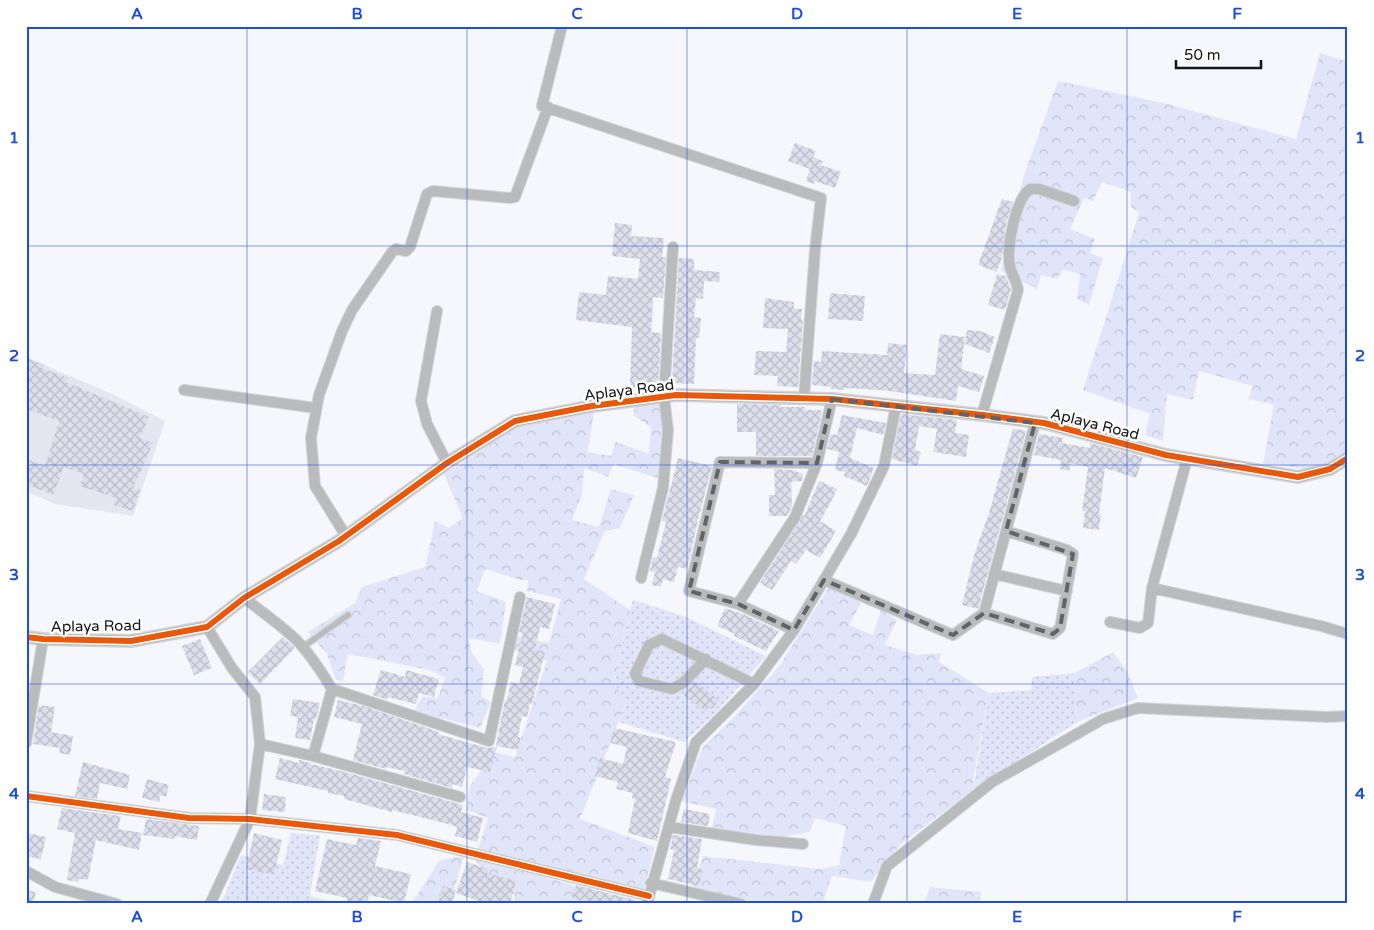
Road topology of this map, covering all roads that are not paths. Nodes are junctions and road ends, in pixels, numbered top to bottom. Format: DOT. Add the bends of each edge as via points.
graph roads {
  1 [pos="562,26"];
  2 [pos="548,107"];
  3 [pos="1074,201"];
  4 [pos="672,247"];
  5 [pos="437,311"];
  6 [pos="184,390"];
  7 [pos="664,397"];
  8 [pos="804,398"];
  9 [pos="832,399"];
  10 [pos="896,406"];
  11 [pos="316,408"];
  12 [pos="982,416"];
  13 [pos="1035,423"];
  14 [pos="1348,458"];
  15 [pos="1187,459"];
  16 [pos="447,463"];
  17 [pos="817,463"];
  18 [pos="1006,531"];
  19 [pos="346,536"];
  20 [pos="994,574"];
  21 [pos="641,578"];
  22 [pos="824,580"];
  23 [pos="1152,588"];
  24 [pos="1067,590"];
  25 [pos="520,597"];
  26 [pos="244,598"];
  27 [pos="738,604"];
  28 [pos="984,614"];
  29 [pos="348,616"];
  30 [pos="1110,622"];
  31 [pos="207,627"];
  32 [pos="794,630"];
  33 [pos="1348,634"];
  34 [pos="26,637"];
  35 [pos="43,639"];
  36 [pos="303,647"];
  37 [pos="706,659"];
  38 [pos="754,684"];
  39 [pos="332,689"];
  40 [pos="1348,716"];
  41 [pos="26,743"];
  42 [pos="260,744"];
  43 [pos="313,756"];
  44 [pos="26,796"];
  45 [pos="460,797"];
  46 [pos="250,819"];
  47 [pos="669,828"];
  48 [pos="803,844"];
  49 [pos="26,870"];
  50 [pos="651,883"];
  51 [pos="648,900"];
  52 [pos="117,904"];
  53 [pos="210,904"];
  54 [pos="742,904"];
  55 [pos="873,904"];
  1 -- 2 [label="street" via="542,106"];
  2 -- 8 [label="street" via="821,198"];
  2 -- 11 [label="street" via="515,197 433,191 427,194 410,247 406,251 396,249 392,252 352,310 318,395"];
  3 -- 12 [label="street" via="1030,188 1019,203 1009,249 1010,268 1018,290"];
  4 -- 7 [label="street"];
  5 -- 16 [label="street" via="421,401 427,424"];
  6 -- 11 [label="street"];
  7 -- 8 [label="street, Aplaya Road"];
  7 -- 16 [label="street, Aplaya Road" via="592,406 515,421"];
  7 -- 21 [label="street" via="668,430 663,488"];
  8 -- 9 [label="street, Aplaya Road"];
  9 -- 10 [label="street, Aplaya Road"];
  9 -- 17 [label="street"];
  10 -- 12 [label="street, Aplaya Road"];
  10 -- 22 [label="street" via="884,466"];
  11 -- 19 [label="street" via="311,438 315,486"];
  12 -- 13 [label="street, Aplaya Road"];
  13 -- 15 [label="street, Aplaya Road"];
  13 -- 18 [label="street"];
  14 -- 15 [label="street, Aplaya Road" via="1330,469 1298,477"];
  15 -- 23 [label="street"];
  16 -- 19 [label="street, Aplaya Road"];
  17 -- 27 [label="street" via="795,517"];
  17 -- 27 [label="street" via="720,462 689,591"];
  18 -- 20 [label="street"];
  18 -- 24 [label="street" via="1073,554"];
  19 -- 26 [label="street, Aplaya Road"];
  20 -- 24 [label="street"];
  20 -- 28 [label="street"];
  22 -- 28 [label="street" via="953,635"];
  22 -- 32 [label="street"];
  23 -- 30 [label="street" via="1148,623 1140,628"];
  23 -- 33 [label="street"];
  24 -- 28 [label="street" via="1060,628 1054,634"];
  25 -- 39 [label="street" via="489,741"];
  26 -- 31 [label="street, Aplaya Road"];
  26 -- 36 [label="street"];
  27 -- 32 [label="street"];
  29 -- 36 [label="lane"];
  31 -- 35 [label="street, Aplaya Road" via="131,641"];
  31 -- 42 [label="street" via="232,668 256,696"];
  32 -- 38 [label="street"];
  34 -- 35 [label="street, Aplaya Road"];
  35 -- 41 [label="street"];
  36 -- 39 [label="street"];
  37 -- 37 [label="street" via="662,639 649,645 635,674 639,681 672,689 683,683"];
  37 -- 38 [label="street"];
  38 -- 47 [label="street" via="696,742"];
  39 -- 43 [label="street"];
  40 -- 55 [label="street" via="1138,708 1103,719 984,788 888,866"];
  42 -- 43 [label="street"];
  42 -- 46 [label="street"];
  43 -- 45 [label="street"];
  44 -- 46 [label="street" via="189,818"];
  46 -- 51 [label="street" via="396,834"];
  46 -- 53 [label="street"];
  47 -- 48 [label="street"];
  47 -- 50 [label="street"];
  49 -- 52 [label="street" via="55,888"];
  50 -- 51 [label="street"];
  50 -- 54 [label="street"];
}
